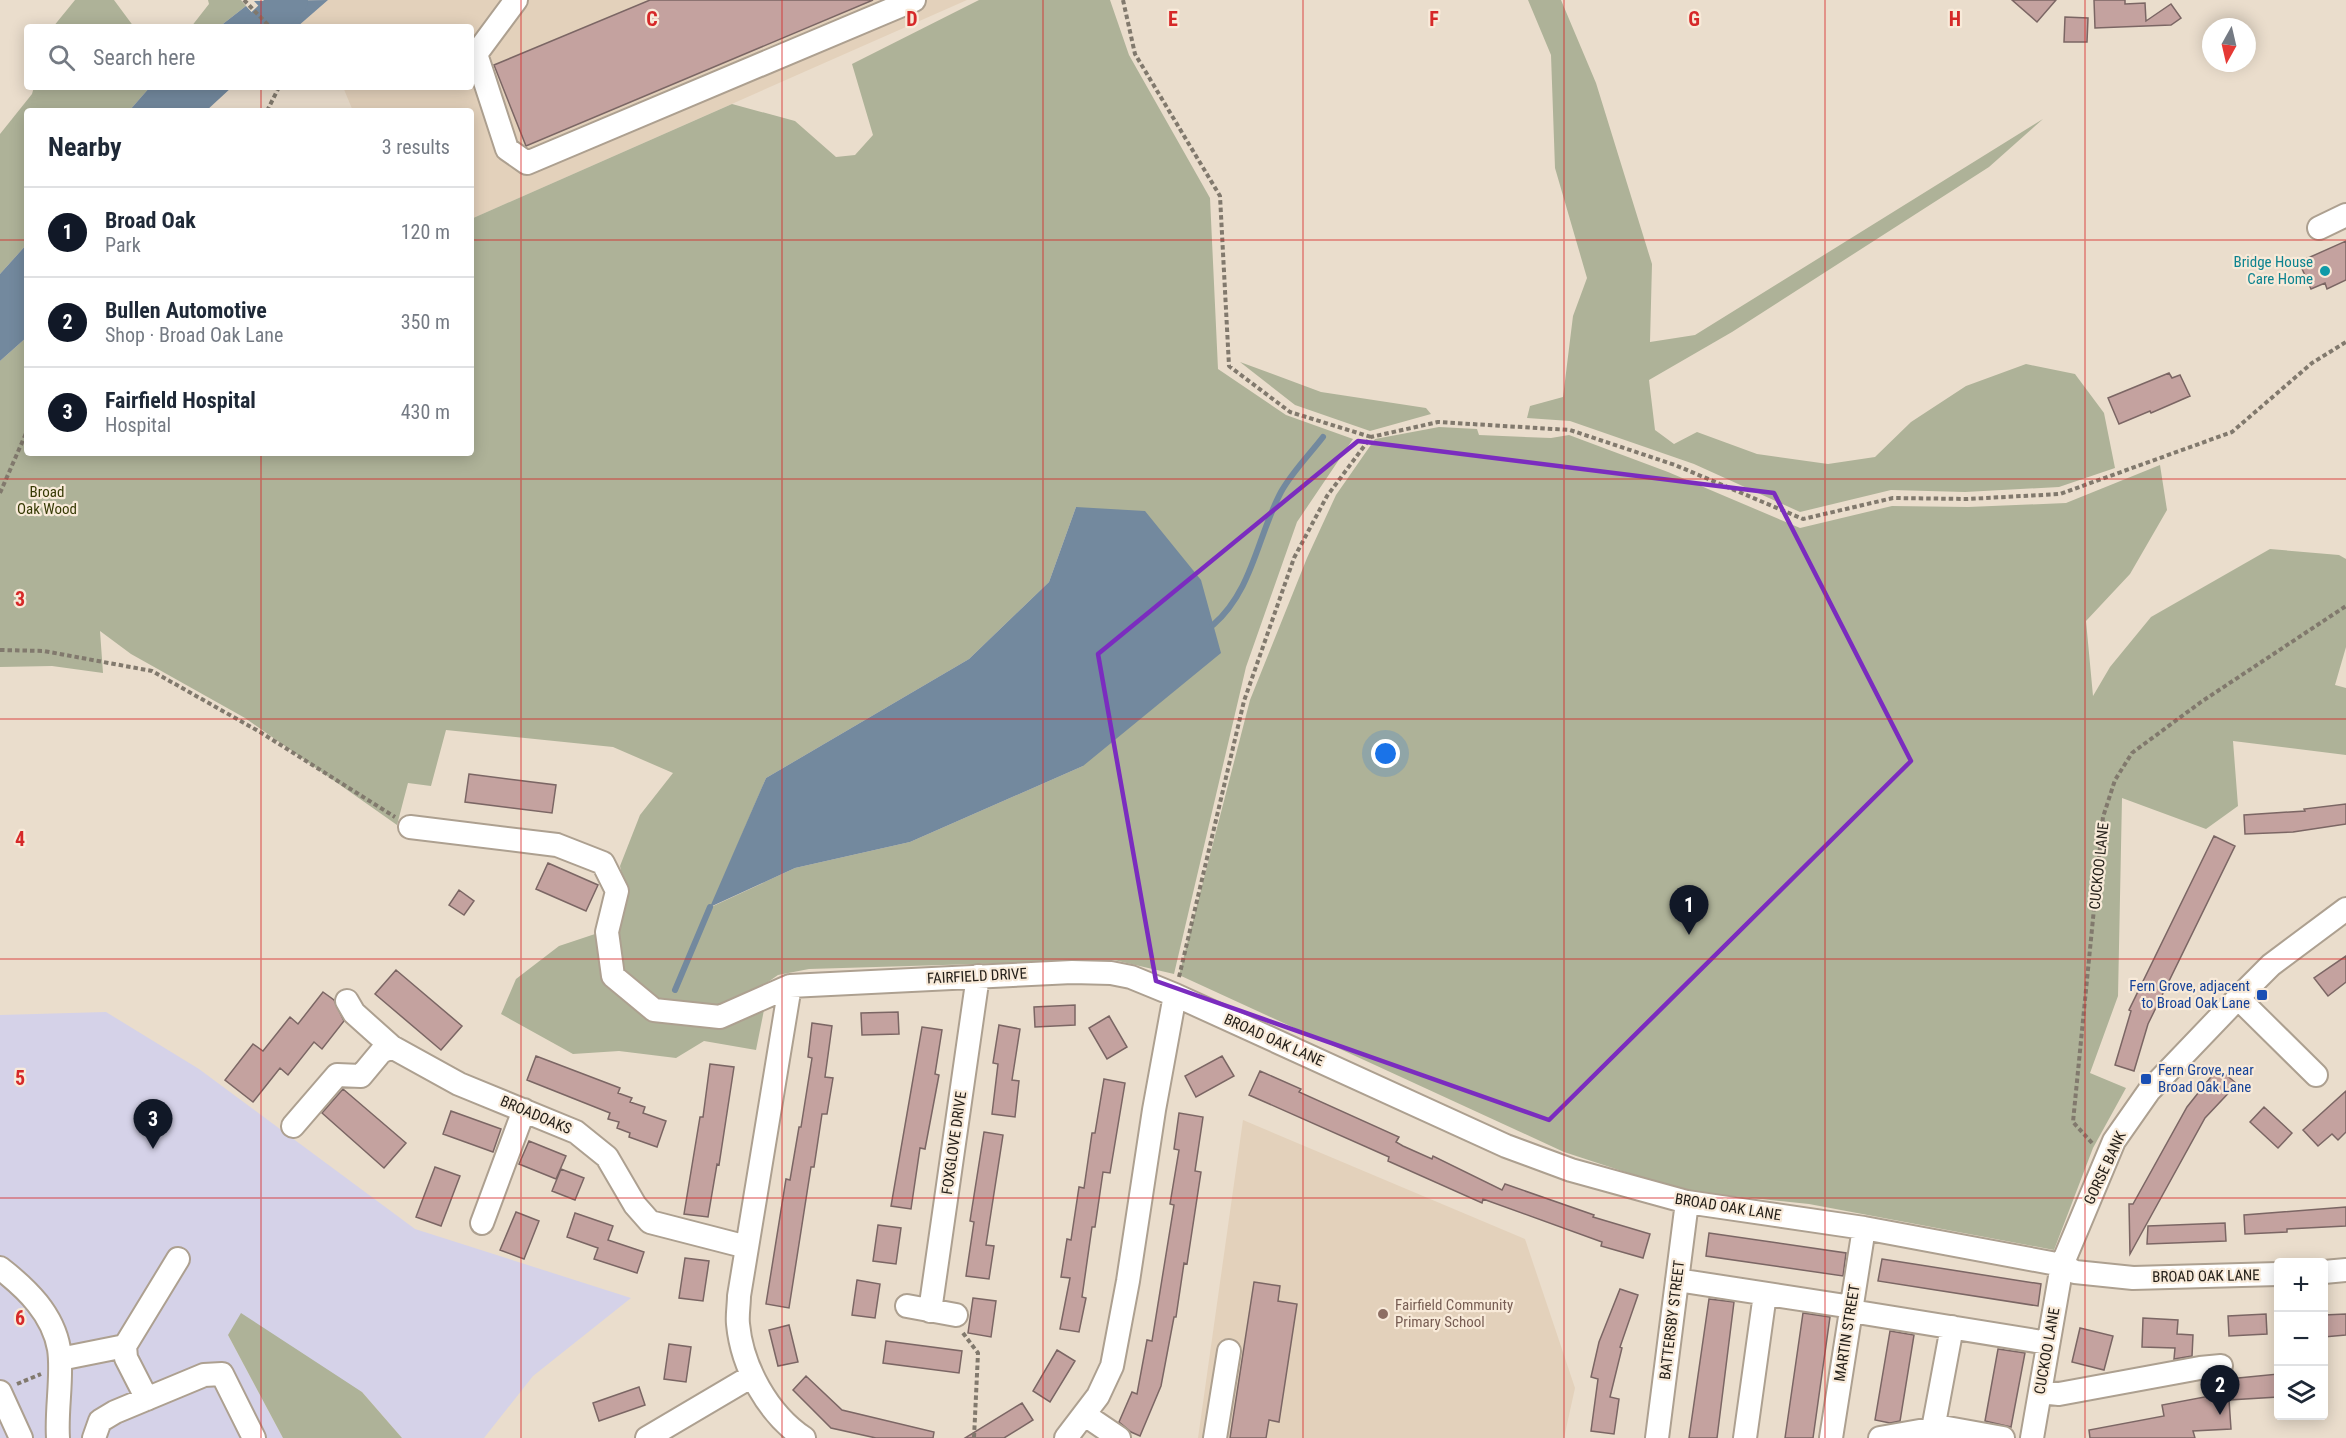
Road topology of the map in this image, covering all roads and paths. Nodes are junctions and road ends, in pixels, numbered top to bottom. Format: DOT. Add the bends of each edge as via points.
graph roads {
  1 [pos="244,0"];
  2 [pos="516,0"];
  3 [pos="914,0"];
  4 [pos="1123,0"];
  5 [pos="267,24"];
  6 [pos="278,90"];
  7 [pos="268,108"];
  8 [pos="2346,215"];
  9 [pos="2319,228"];
  10 [pos="2346,342"];
  11 [pos="1371,436"];
  12 [pos="24,438"];
  13 [pos="0,493"];
  14 [pos="2346,606"];
  15 [pos="0,650"];
  16 [pos="410,827"];
  17 [pos="2346,909"];
  18 [pos="978,976"];
  19 [pos="790,986"];
  20 [pos="1175,995"];
  21 [pos="2238,998"];
  22 [pos="347,1001"];
  23 [pos="392,1047"];
  24 [pos="2316,1075"];
  25 [pos="524,1110"];
  26 [pos="293,1126"];
  27 [pos="2106,1160"];
  28 [pos="1687,1202"];
  29 [pos="482,1223"];
  30 [pos="1864,1228"];
  31 [pos="747,1247"];
  32 [pos="178,1259"];
  33 [pos="2062,1265"];
  34 [pos="0,1268"];
  35 [pos="2346,1270"];
  36 [pos="2328,1272"];
  37 [pos="2274,1274"];
  38 [pos="1677,1280"];
  39 [pos="1765,1294"];
  40 [pos="907,1306"];
  41 [pos="1851,1309"];
  42 [pos="930,1311"];
  43 [pos="956,1315"];
  44 [pos="1952,1327"];
  45 [pos="2048,1343"];
  46 [pos="125,1346"];
  47 [pos="1229,1351"];
  48 [pos="60,1359"];
  49 [pos="2221,1366"];
  50 [pos="752,1376"];
  51 [pos="0,1392"];
  52 [pos="2040,1392"];
  53 [pos="147,1399"];
  54 [pos="1085,1415"];
  55 [pos="1933,1429"];
  56 [pos="21,1438"];
  57 [pos="58,1438"];
  58 [pos="94,1438"];
  59 [pos="254,1438"];
  60 [pos="647,1438"];
  61 [pos="804,1438"];
  62 [pos="974,1438"];
  63 [pos="1066,1438"];
  64 [pos="1119,1438"];
  65 [pos="1215,1438"];
  66 [pos="1658,1438"];
  67 [pos="1745,1438"];
  68 [pos="1831,1438"];
  69 [pos="1880,1438"];
  70 [pos="2003,1438"];
  71 [pos="2032,1438"];
  1 -- 5 [label="path"];
  2 -- 3 [label="street" via="476,54 507,149 526,163"];
  4 -- 11 [label="path" via="1136,54 1220,196 1229,366 1290,412"];
  6 -- 7 [label="path"];
  8 -- 9 [label="street"];
  10 -- 11 [label="path" via="2312,363 2232,432 2060,494 1893,498 1803,519 1675,465 1570,430 1438,422"];
  11 -- 20 [label="path" via="1327,496 1294,558 1244,701"];
  12 -- 13 [label="path"];
  14 -- 27 [label="path, CUCKOO LANE" via="2132,753 2115,780 2103,817 2073,1122"];
  15 -- 16 [label="path" via="44,651 152,671 260,732"];
  16 -- 19 [label="street" via="557,845 603,863 617,891 607,932 613,976 654,1010 720,1017"];
  17 -- 21 [label="street, GORSE BANK" via="2271,965"];
  18 -- 19 [label="street, FAIRFIELD DRIVE"];
  18 -- 20 [label="street, FAIRFIELD DRIVE" via="1111,973"];
  18 -- 42 [label="street, FOXGLOVE DRIVE"];
  19 -- 31 [label="street"];
  20 -- 28 [label="street, BROAD OAK LANE" via="1506,1146 1571,1170"];
  20 -- 54 [label="street" via="1112,1366"];
  21 -- 24 [label="street"];
  21 -- 27 [label="street, GORSE BANK" via="2149,1091 2114,1141"];
  22 -- 23 [label="street, BROADOAKS" via="354,1013"];
  23 -- 25 [label="street, BROADOAKS" via="459,1084"];
  23 -- 26 [label="street" via="381,1052 361,1076 337,1075"];
  25 -- 29 [label="street"];
  25 -- 31 [label="street, BROADOAKS" via="576,1132 607,1157 650,1222"];
  27 -- 33 [label="street, GORSE BANK"];
  28 -- 30 [label="street, BROAD OAK LANE"];
  28 -- 38 [label="street, BATTERSBY STREET"];
  30 -- 33 [label="street, BROAD OAK LANE"];
  30 -- 41 [label="street, MARTIN STREET"];
  31 -- 50 [label="street" via="738,1324"];
  32 -- 46 [label="street"];
  33 -- 37 [label="street, BROAD OAK LANE" via="2075,1272 2133,1278"];
  33 -- 45 [label="street, CUCKOO LANE"];
  34 -- 48 [label="street" via="38,1303 50,1322"];
  35 -- 36 [label="street"];
  38 -- 39 [label="street"];
  38 -- 66 [label="street, BATTERSBY STREET"];
  39 -- 41 [label="street"];
  39 -- 67 [label="street"];
  40 -- 42 [label="street"];
  41 -- 44 [label="street"];
  41 -- 68 [label="street, MARTIN STREET"];
  42 -- 43 [label="street"];
  43 -- 62 [label="path" via="978,1353"];
  44 -- 45 [label="street"];
  44 -- 55 [label="street"];
  45 -- 52 [label="street, CUCKOO LANE"];
  46 -- 48 [label="street"];
  46 -- 53 [label="street" via="126,1358"];
  47 -- 65 [label="street"];
  48 -- 57 [label="street"];
  49 -- 52 [label="street" via="2059,1394"];
  50 -- 60 [label="street"];
  50 -- 61 [label="street" via="775,1413"];
  51 -- 56 [label="street"];
  52 -- 71 [label="street, CUCKOO LANE"];
  53 -- 58 [label="street" via="100,1421"];
  53 -- 59 [label="street" via="204,1375 222,1374"];
  54 -- 63 [label="street"];
  54 -- 64 [label="street"];
  55 -- 69 [label="street"];
  55 -- 70 [label="street" via="1942,1427"];
}
